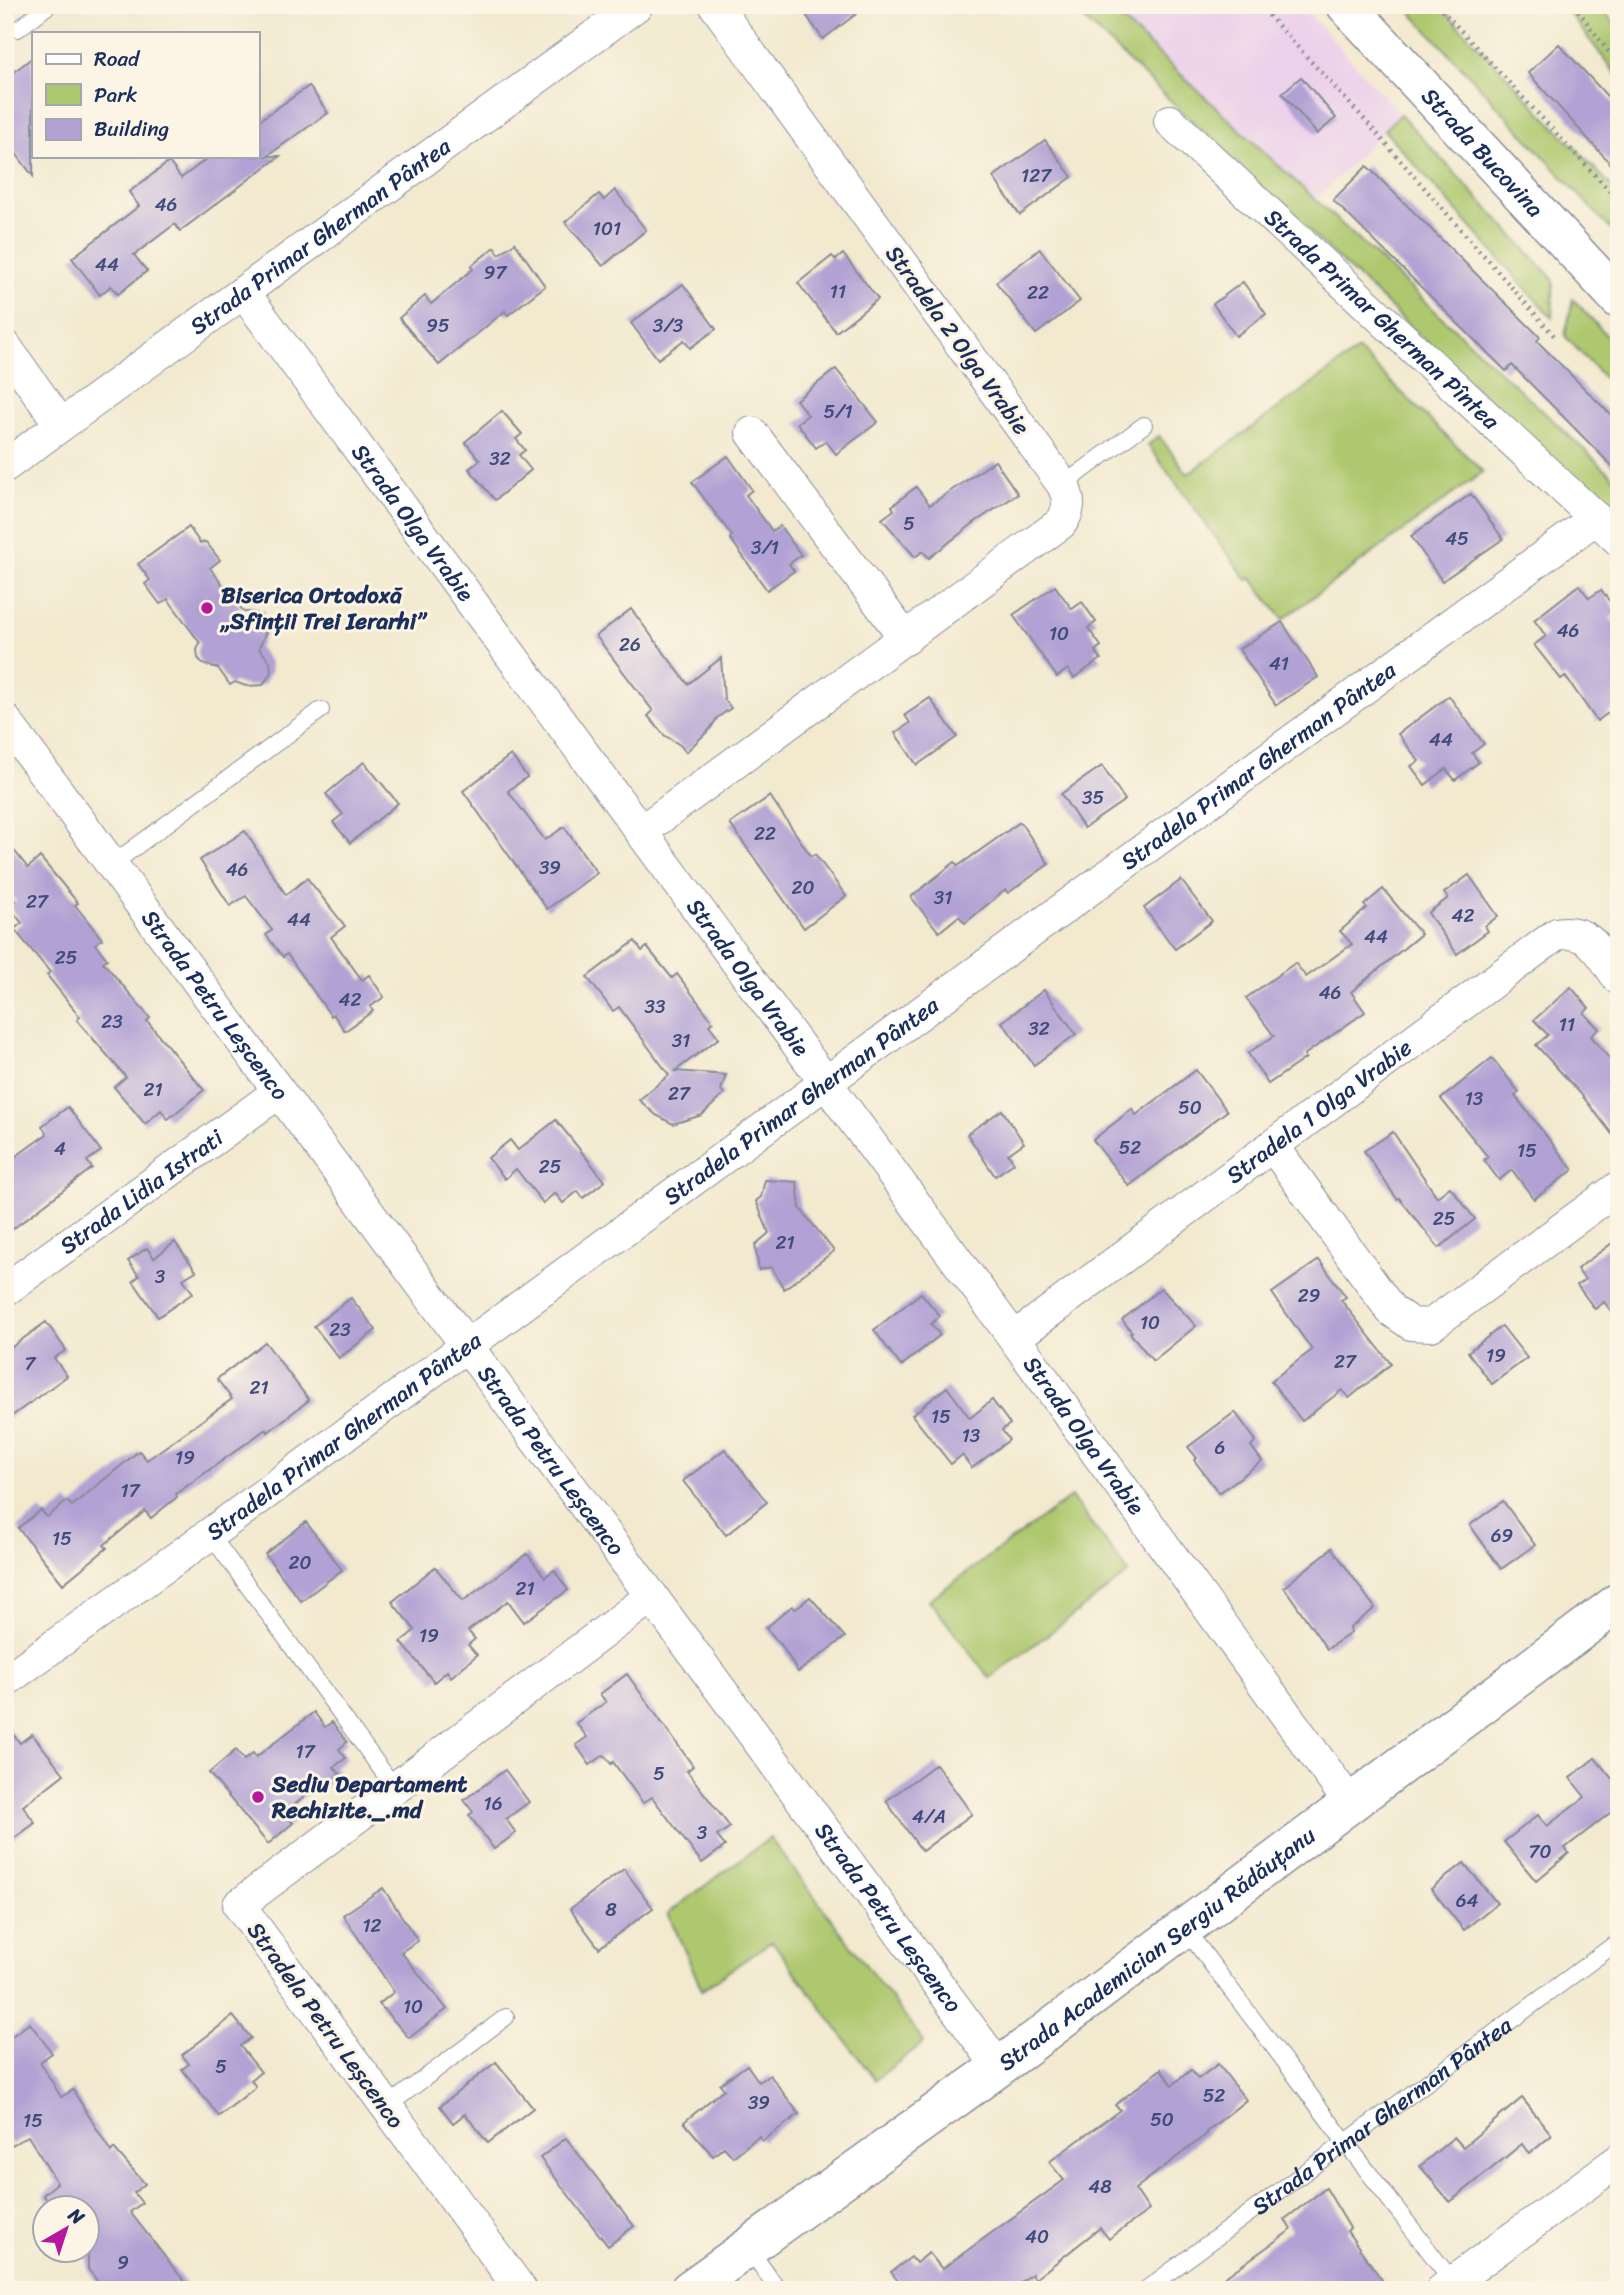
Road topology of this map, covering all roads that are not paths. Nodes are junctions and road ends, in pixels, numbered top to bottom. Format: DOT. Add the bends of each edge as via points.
graph roads {
  1 [pos="49,5"];
  2 [pos="637,5"];
  3 [pos="715,5"];
  4 [pos="1346,5"];
  5 [pos="18,29"];
  6 [pos="1170,121"];
  7 [pos="244,293"];
  8 [pos="1619,299"];
  9 [pos="5,346"];
  10 [pos="61,425"];
  11 [pos="1144,425"];
  12 [pos="752,433"];
  13 [pos="5,466"];
  14 [pos="1063,485"];
  15 [pos="1596,518"];
  16 [pos="1619,540"];
  17 [pos="906,639"];
  18 [pos="321,710"];
  19 [pos="5,720"];
  20 [pos="642,831"];
  21 [pos="111,865"];
  22 [pos="1619,979"];
  23 [pos="825,1082"];
  24 [pos="279,1092"];
  25 [pos="1273,1146"];
  26 [pos="1619,1187"];
  27 [pos="5,1290"];
  28 [pos="1014,1338"];
  29 [pos="467,1346"];
  30 [pos="210,1534"];
  31 [pos="652,1596"];
  32 [pos="1619,1602"];
  33 [pos="5,1681"];
  34 [pos="394,1787"];
  35 [pos="1349,1802"];
  36 [pos="1184,1927"];
  37 [pos="1619,1941"];
  38 [pos="506,2017"];
  39 [pos="999,2067"];
  40 [pos="386,2107"];
  41 [pos="1345,2142"];
  42 [pos="1619,2160"];
  43 [pos="748,2247"];
  44 [pos="1447,2286"];
  45 [pos="521,2290"];
  46 [pos="689,2290"];
  47 [pos="778,2290"];
  48 [pos="1145,2290"];
  1 -- 5 [label="lane"];
  2 -- 7 [label="street, Strada Primar Gherman Pântea"];
  3 -- 14 [label="street, Stradela 2 Olga Vrabie"];
  4 -- 8 [label="street, Strada Bucovina"];
  6 -- 15 [label="street, Strada Primar Gherman Pîntea"];
  7 -- 10 [label="street, Strada Primar Gherman Pântea"];
  7 -- 20 [label="street, Strada Olga Vrabie"];
  9 -- 10 [label="street"];
  10 -- 13 [label="street, Strada Primar Gherman Pântea"];
  11 -- 14 [label="lane"];
  12 -- 17 [label="street"];
  14 -- 17 [label="street" via="1069,507 1061,523"];
  15 -- 16 [label="street"];
  15 -- 23 [label="street, Stradela Primar Gherman Pântea"];
  17 -- 20 [label="street"];
  18 -- 21 [label="lane"];
  19 -- 21 [label="street, Strada Petru Leșcenco"];
  20 -- 23 [label="street, Strada Olga Vrabie"];
  21 -- 24 [label="street, Strada Petru Leșcenco"];
  22 -- 25 [label="street, Stradela 1 Olga Vrabie" via="1591,942 1577,933 1557,934"];
  23 -- 28 [label="street, Strada Olga Vrabie"];
  23 -- 29 [label="street, Stradela Primar Gherman Pântea"];
  24 -- 27 [label="street, Strada Lidia Istrati"];
  24 -- 29 [label="street, Strada Petru Leșcenco"];
  25 -- 26 [label="street" via="1391,1310 1411,1324 1431,1325"];
  25 -- 28 [label="street, Stradela 1 Olga Vrabie"];
  28 -- 35 [label="street, Strada Olga Vrabie"];
  29 -- 30 [label="street, Stradela Primar Gherman Pântea"];
  29 -- 31 [label="street, Strada Petru Leșcenco"];
  30 -- 33 [label="street, Stradela Primar Gherman Pântea"];
  30 -- 34 [label="lane"];
  31 -- 34 [label="street, Stradela Petru Leșcenco"];
  31 -- 39 [label="street, Strada Petru Leșcenco"];
  32 -- 35 [label="street, Strada Academician Sergiu Rădăuțanu"];
  34 -- 40 [label="street, Stradela Petru Leșcenco" via="239,1905"];
  35 -- 36 [label="street, Strada Academician Sergiu Rădăuțanu"];
  36 -- 39 [label="street, Strada Academician Sergiu Rădăuțanu"];
  36 -- 41 [label="lane"];
  37 -- 41 [label="lane, Strada Primar Gherman Pântea"];
  38 -- 40 [label="lane"];
  39 -- 43 [label="street, Strada Academician Sergiu Rădăuțanu"];
  40 -- 45 [label="street, Stradela Petru Leșcenco"];
  41 -- 44 [label="lane"];
  41 -- 48 [label="lane, Strada Primar Gherman Pântea"];
  42 -- 44 [label="street"];
  43 -- 46 [label="street, Strada Academician Sergiu Rădăuțanu"];
  43 -- 47 [label="lane"];
}
